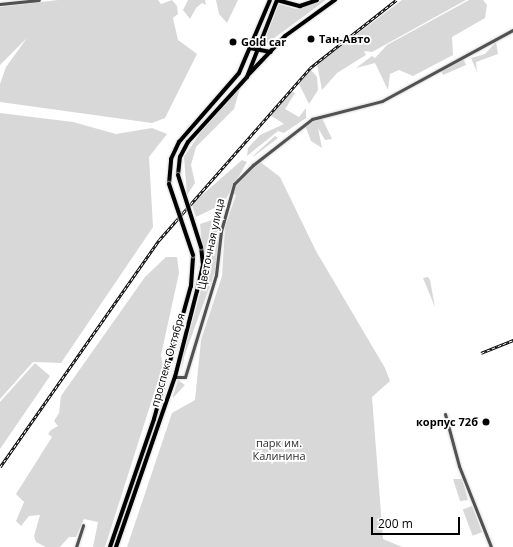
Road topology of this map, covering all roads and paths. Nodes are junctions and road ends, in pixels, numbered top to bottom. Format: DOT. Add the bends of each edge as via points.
graph roads {
  1 [pos="39,0"];
  2 [pos="270,0"];
  3 [pos="277,0"];
  4 [pos="317,0"];
  5 [pos="335,0"];
  6 [pos="0,4"];
  7 [pos="513,30"];
  8 [pos="250,48"];
  9 [pos="257,52"];
  10 [pos="270,52"];
  11 [pos="247,76"];
  12 [pos="174,377"];
  13 [pos="445,414"];
  14 [pos="83,526"];
  15 [pos="76,547"];
  16 [pos="110,547"];
  17 [pos="116,547"];
  18 [pos="491,547"];
  1 -- 6 [label="street"];
  2 -- 8 [label="main road"];
  3 -- 4 [label="main road" via="300,6"];
  3 -- 9 [label="main road"];
  5 -- 10 [label="main road" via="309,17"];
  7 -- 12 [label="street, Цветочная улица" via="382,102 312,119 253,165 234,184 221,230 216,275 185,377"];
  8 -- 9 [label="main road"];
  8 -- 16 [label="main road, проспект Октября, bridge" via="239,73 179,142 171,159 169,184 193,255 191,286 156,412"];
  9 -- 10 [label="main road"];
  9 -- 11 [label="main road"];
  10 -- 11 [label="main road"];
  11 -- 12 [label="main road, проспект Октября, bridge" via="188,142 180,157 178,175 201,247 202,264"];
  12 -- 17 [label="main road, проспект Октября"];
  13 -- 18 [label="street" via="459,466"];
  14 -- 15 [label="street"];
}
